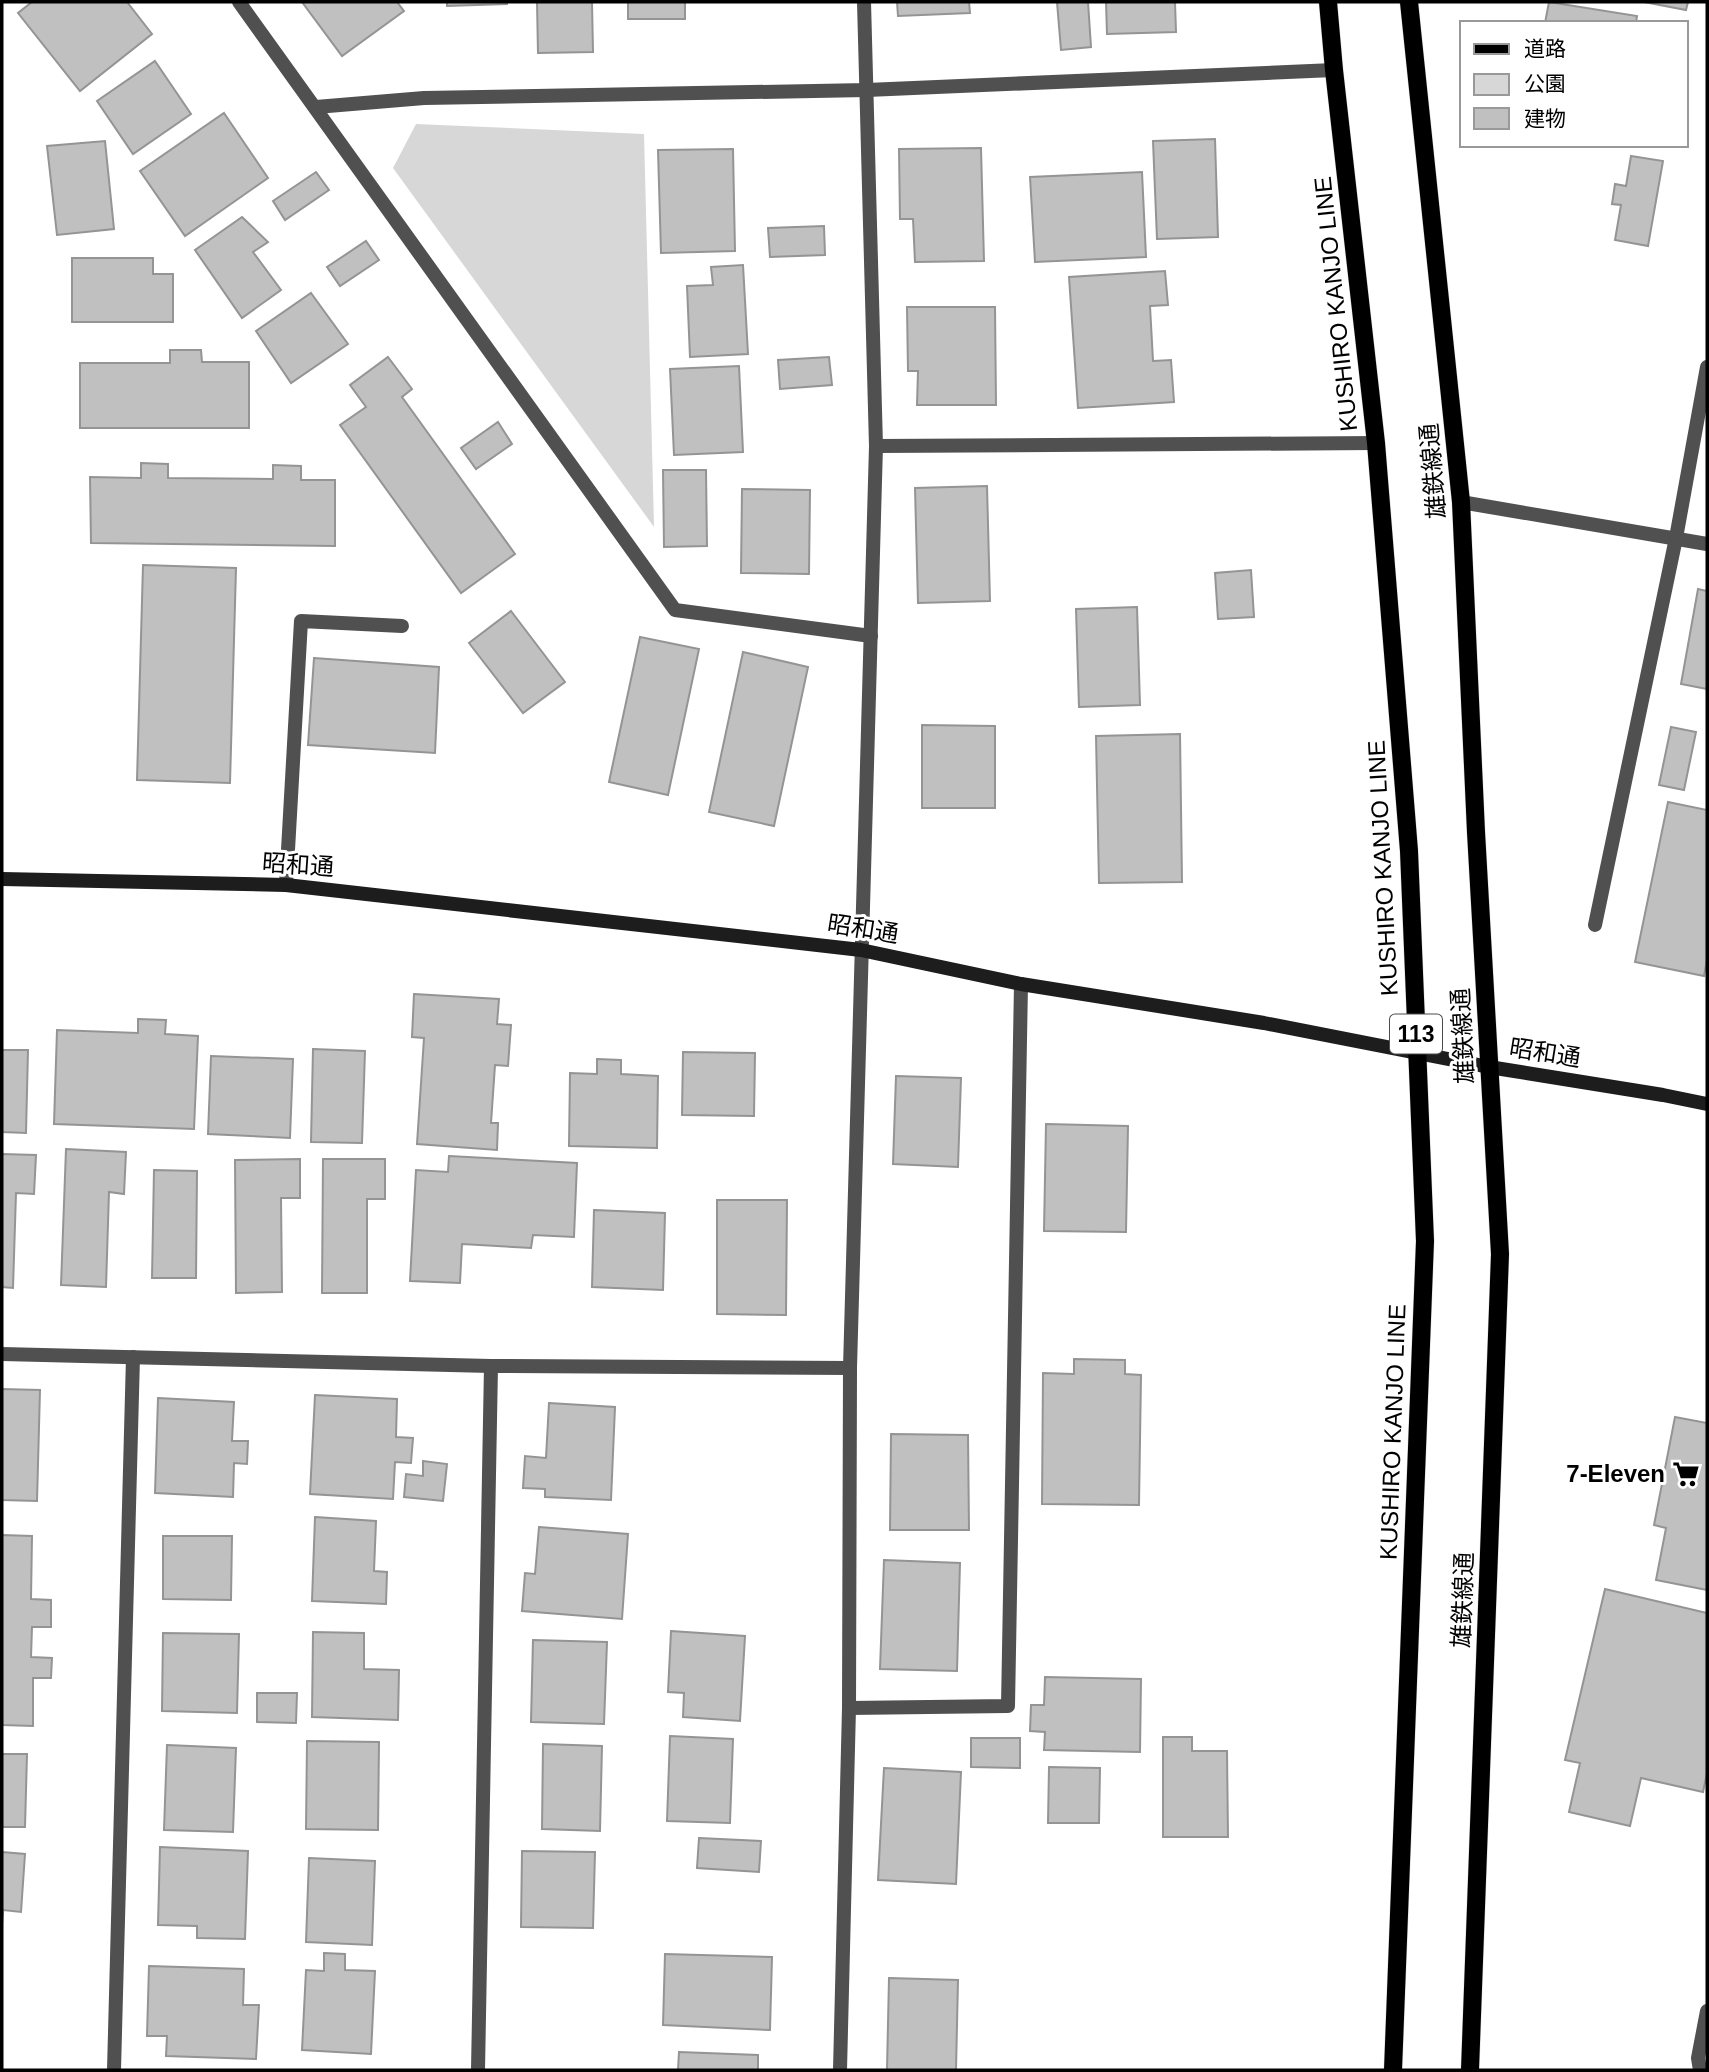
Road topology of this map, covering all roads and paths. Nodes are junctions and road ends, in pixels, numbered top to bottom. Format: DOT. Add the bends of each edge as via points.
graph roads {
  1 [pos="239,2"];
  2 [pos="864,2"];
  3 [pos="1328,2"];
  4 [pos="1409,2"];
  5 [pos="1334,70"];
  6 [pos="867,90"];
  7 [pos="316,107"];
  8 [pos="1707,367"];
  9 [pos="1376,443"];
  10 [pos="876,446"];
  11 [pos="1461,502"];
  12 [pos="1676,538"];
  13 [pos="1707,544"];
  14 [pos="402,626"];
  15 [pos="871,636"];
  16 [pos="2,879"];
  17 [pos="286,885"];
  18 [pos="1595,925"];
  19 [pos="861,950"];
  20 [pos="1021,984"];
  21 [pos="1417,1052"];
  22 [pos="1489,1067"];
  23 [pos="1707,1104"];
  24 [pos="2,1354"];
  25 [pos="134,1357"];
  26 [pos="491,1366"];
  27 [pos="850,1368"];
  28 [pos="849,1708"];
  29 [pos="1707,2011"];
  30 [pos="114,2070"];
  31 [pos="478,2070"];
  32 [pos="840,2070"];
  33 [pos="1393,2070"];
  34 [pos="1470,2070"];
  35 [pos="1700,2070"];
  1 -- 7 [label="street"];
  2 -- 6 [label="street"];
  3 -- 5 [label="main road, KUSHIRO KANJO LINE / 113"];
  4 -- 11 [label="main road, 雄鉄線通"];
  5 -- 6 [label="street"];
  5 -- 9 [label="main road, KUSHIRO KANJO LINE / 113"];
  6 -- 7 [label="street" via="424,98"];
  6 -- 10 [label="street"];
  7 -- 15 [label="street" via="675,610"];
  8 -- 12 [label="street"];
  9 -- 10 [label="street"];
  9 -- 21 [label="main road, KUSHIRO KANJO LINE / 113" via="1409,851"];
  10 -- 15 [label="street"];
  11 -- 12 [label="street"];
  11 -- 22 [label="main road, 雄鉄線通"];
  12 -- 13 [label="street"];
  12 -- 18 [label="street"];
  14 -- 17 [label="street" via="301,621"];
  15 -- 19 [label="street"];
  16 -- 17 [label="street, 昭和通"];
  17 -- 19 [label="street, 昭和通"];
  19 -- 20 [label="street, 昭和通"];
  19 -- 27 [label="street"];
  20 -- 21 [label="street, 昭和通"];
  20 -- 28 [label="street" via="1008,1706"];
  21 -- 22 [label="street, 昭和通"];
  21 -- 33 [label="main road, KUSHIRO KANJO LINE / 113" via="1425,1241"];
  22 -- 23 [label="street, 昭和通"];
  22 -- 34 [label="main road, 雄鉄線通" via="1500,1254"];
  24 -- 25 [label="street"];
  25 -- 26 [label="street"];
  25 -- 30 [label="street"];
  26 -- 27 [label="street"];
  26 -- 31 [label="street"];
  27 -- 28 [label="street"];
  28 -- 32 [label="street"];
  29 -- 35 [label="street"];
}
